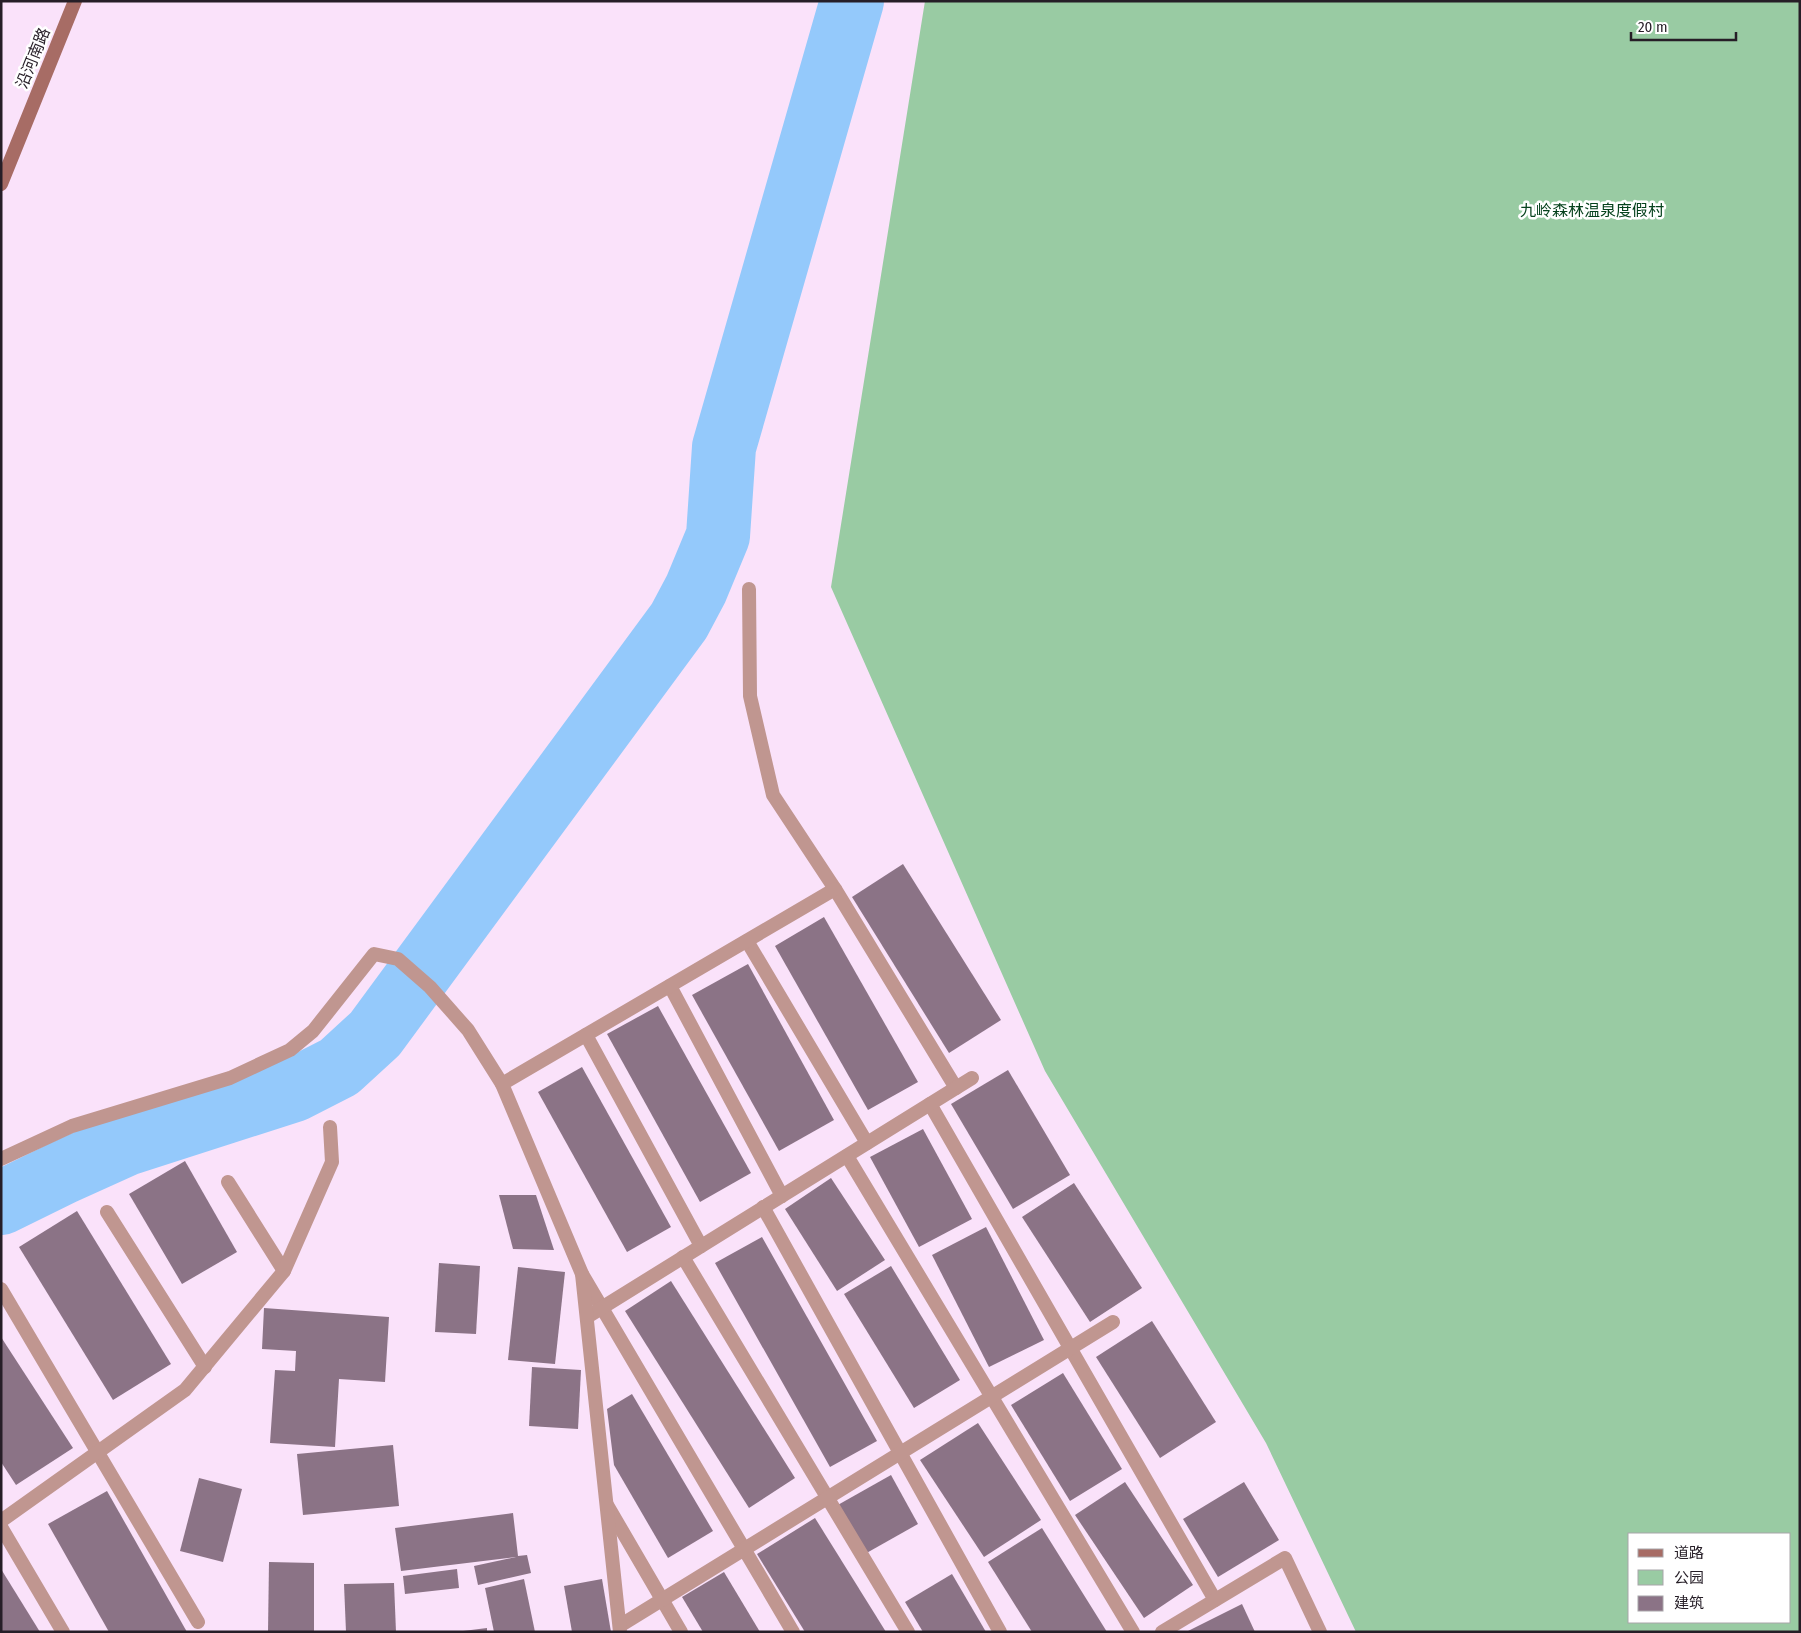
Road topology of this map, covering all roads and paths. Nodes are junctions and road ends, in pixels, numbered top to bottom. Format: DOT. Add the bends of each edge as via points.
graph roads {
  1 [pos="75,1"];
  2 [pos="1,184"];
  3 [pos="749,589"];
  4 [pos="835,889"];
  5 [pos="747,941"];
  6 [pos="670,986"];
  7 [pos="586,1035"];
  8 [pos="972,1078"];
  9 [pos="502,1084"];
  10 [pos="956,1088"];
  11 [pos="930,1104"];
  12 [pos="330,1128"];
  13 [pos="867,1143"];
  14 [pos="847,1156"];
  15 [pos="1,1159"];
  16 [pos="228,1182"];
  17 [pos="782,1196"];
  18 [pos="763,1208"];
  19 [pos="107,1212"];
  20 [pos="701,1246"];
  21 [pos="683,1257"];
  22 [pos="284,1271"];
  23 [pos="582,1274"];
  24 [pos="1,1290"];
  25 [pos="602,1308"];
  26 [pos="587,1317"];
  27 [pos="1113,1322"];
  28 [pos="1071,1349"];
  29 [pos="205,1367"];
  30 [pos="992,1397"];
  31 [pos="98,1452"];
  32 [pos="901,1453"];
  33 [pos="828,1498"];
  34 [pos="607,1505"];
  35 [pos="1,1521"];
  36 [pos="1,1527"];
  37 [pos="744,1550"];
  38 [pos="662,1600"];
  39 [pos="1215,1600"];
  40 [pos="198,1622"];
  41 [pos="620,1629"];
  42 [pos="1167,1630"];
  43 [pos="63,1632"];
  44 [pos="681,1632"];
  45 [pos="793,1632"];
  46 [pos="908,1632"];
  47 [pos="1000,1632"];
  48 [pos="1133,1632"];
  49 [pos="1320,1632"];
  1 -- 2 [label="main road, 沿河南路"];
  3 -- 4 [label="street" via="750,696 773,795"];
  4 -- 5 [label="street"];
  4 -- 10 [label="street"];
  5 -- 6 [label="street"];
  5 -- 13 [label="street"];
  6 -- 7 [label="street"];
  6 -- 17 [label="street"];
  7 -- 9 [label="street"];
  7 -- 20 [label="street"];
  8 -- 10 [label="street"];
  9 -- 15 [label="street" via="468,1030 430,987 398,959 374,954 313,1031 290,1050 230,1078 72,1126"];
  9 -- 23 [label="street"];
  10 -- 11 [label="street"];
  11 -- 13 [label="street"];
  11 -- 28 [label="street"];
  12 -- 22 [label="street" via="332,1162"];
  13 -- 14 [label="street"];
  14 -- 17 [label="street"];
  14 -- 30 [label="street"];
  16 -- 22 [label="street"];
  17 -- 18 [label="street"];
  18 -- 20 [label="street"];
  18 -- 32 [label="street"];
  19 -- 29 [label="street"];
  20 -- 21 [label="street"];
  21 -- 25 [label="street"];
  21 -- 33 [label="street"];
  22 -- 29 [label="street"];
  23 -- 25 [label="street"];
  23 -- 26 [label="street"];
  24 -- 31 [label="street"];
  25 -- 26 [label="street"];
  25 -- 37 [label="street"];
  26 -- 34 [label="street"];
  27 -- 28 [label="street"];
  28 -- 30 [label="street"];
  28 -- 39 [label="street"];
  29 -- 31 [label="street" via="185,1390"];
  30 -- 32 [label="street"];
  30 -- 48 [label="street"];
  31 -- 35 [label="street"];
  31 -- 40 [label="street"];
  32 -- 33 [label="street"];
  32 -- 47 [label="street"];
  33 -- 37 [label="street"];
  33 -- 46 [label="street"];
  34 -- 38 [label="street"];
  34 -- 41 [label="street"];
  36 -- 43 [label="street"];
  37 -- 38 [label="street"];
  37 -- 45 [label="street"];
  38 -- 41 [label="street"];
  38 -- 44 [label="street"];
  39 -- 42 [label="street"];
  39 -- 49 [label="street" via="1285,1558"];
}
